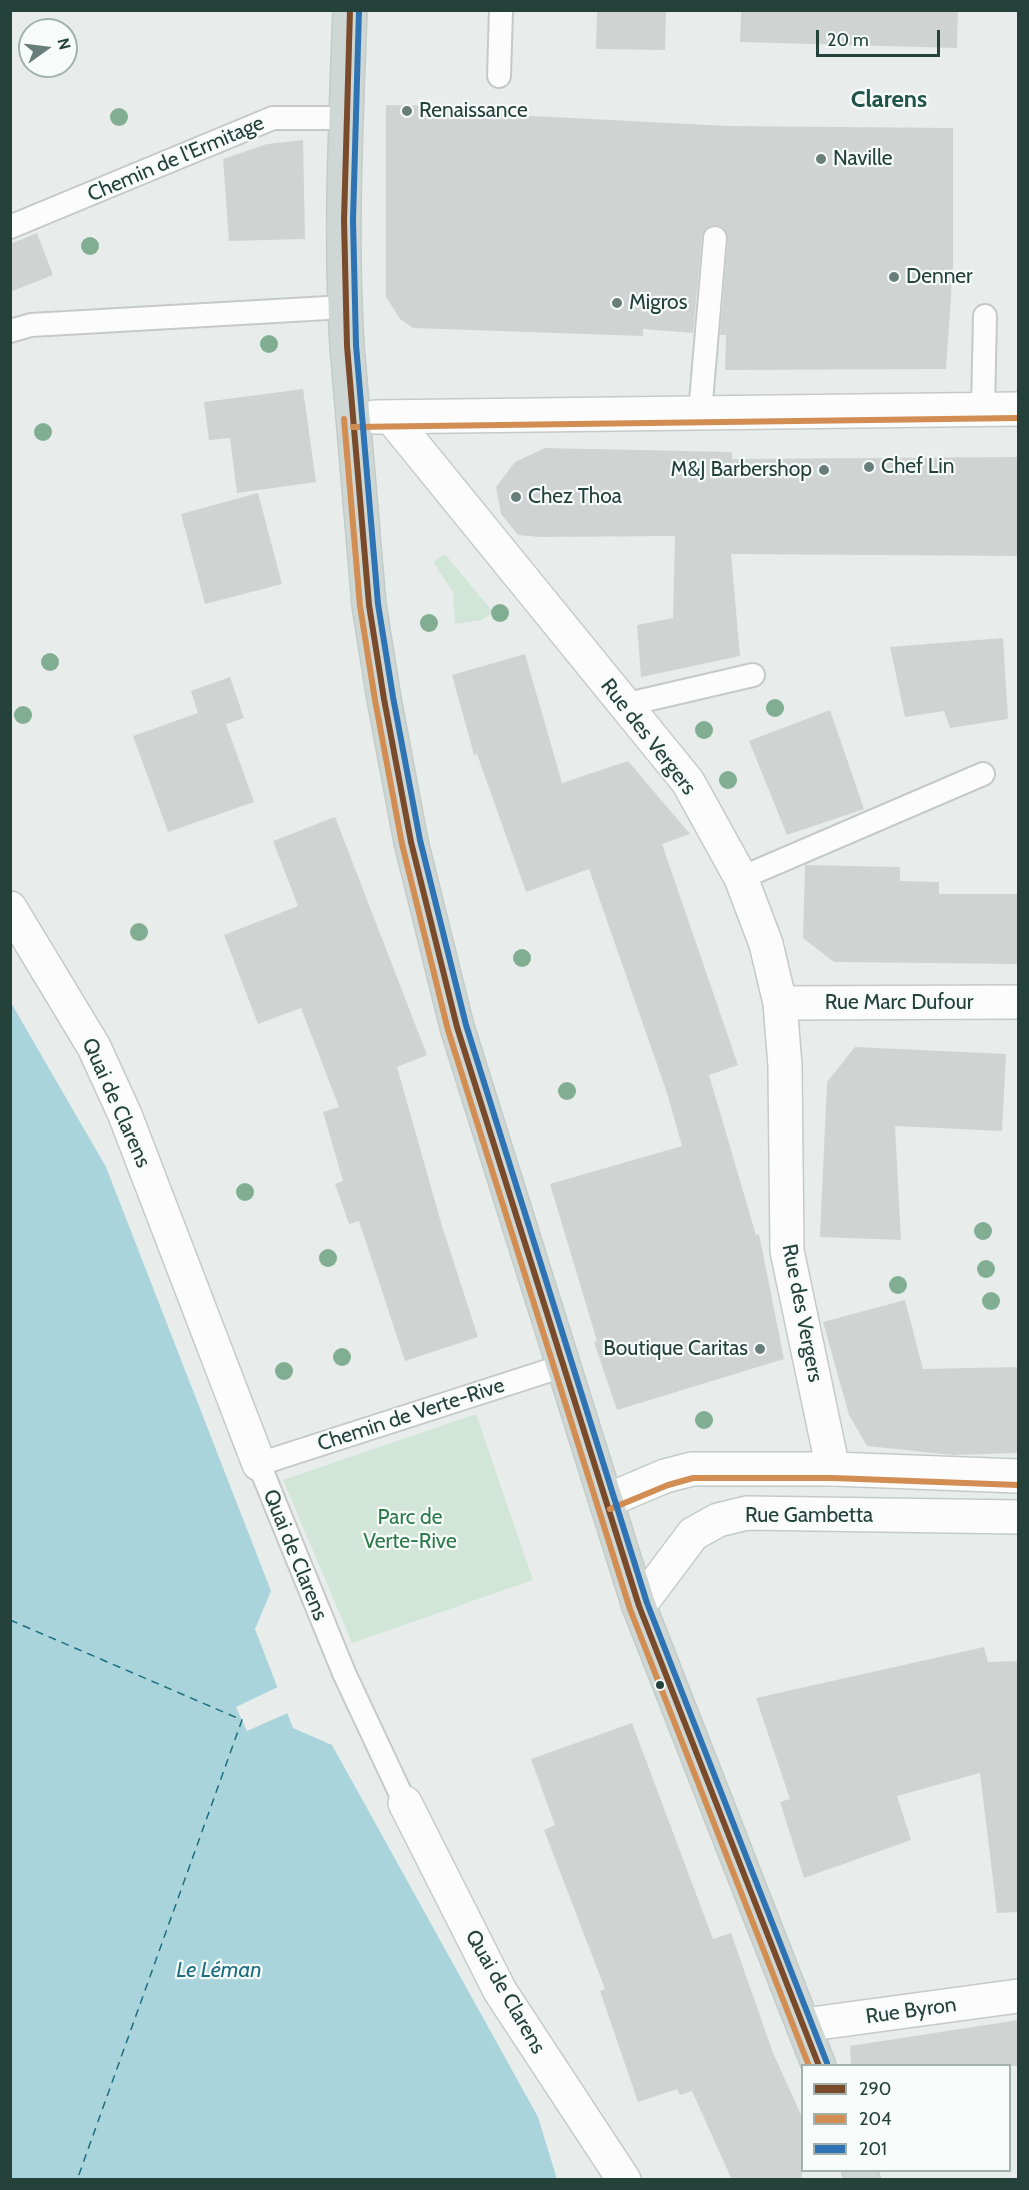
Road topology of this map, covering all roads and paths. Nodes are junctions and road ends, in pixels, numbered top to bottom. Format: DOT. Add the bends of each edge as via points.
graph roads {
  1 [pos="350,10"];
  2 [pos="501,10"];
  3 [pos="499,76"];
  4 [pos="346,118"];
  5 [pos="10,227"];
  6 [pos="715,238"];
  7 [pos="345,307"];
  8 [pos="985,316"];
  9 [pos="10,331"];
  10 [pos="983,410"];
  11 [pos="1018,410"];
  12 [pos="700,413"];
  13 [pos="391,417"];
  14 [pos="353,418"];
  15 [pos="753,675"];
  16 [pos="624,705"];
  17 [pos="983,774"];
  18 [pos="741,879"];
  19 [pos="10,909"];
  20 [pos="1018,1002"];
  21 [pos="780,1003"];
  22 [pos="563,1366"];
  23 [pos="259,1464"];
  24 [pos="833,1469"];
  25 [pos="1018,1476"];
  26 [pos="606,1501"];
  27 [pos="1018,1517"];
  28 [pos="639,1606"];
  29 [pos="405,1803"];
  30 [pos="1018,1996"];
  31 [pos="804,2025"];
  32 [pos="818,2064"];
  33 [pos="624,2180"];
  1 -- 4 [label="main road"];
  2 -- 3 [label="lane"];
  4 -- 5 [label="lane, Chemin de l'Ermitage" via="273,118"];
  4 -- 7 [label="main road"];
  6 -- 12 [label="lane"];
  7 -- 9 [label="lane" via="31,326"];
  7 -- 14 [label="main road"];
  8 -- 10 [label="lane"];
  10 -- 11 [label="street"];
  10 -- 12 [label="street"];
  12 -- 13 [label="street"];
  13 -- 14 [label="street"];
  13 -- 16 [label="street, Rue des Vergers"];
  14 -- 22 [label="main road" via="369,605 411,842 457,1027"];
  15 -- 16 [label="lane"];
  16 -- 18 [label="street, Rue des Vergers" via="688,782"];
  17 -- 18 [label="lane"];
  18 -- 21 [label="street, Rue des Vergers" via="766,944"];
  19 -- 23 [label="street, Quai de Clarens" via="94,1047"];
  20 -- 21 [label="street, Rue Marc Dufour"];
  21 -- 24 [label="street, Rue des Vergers" via="785,1066 787,1251"];
  22 -- 23 [label="lane, Chemin de Verte-Rive"];
  22 -- 26 [label="main road"];
  23 -- 29 [label="lane, Quai de Clarens" via="340,1664"];
  24 -- 25 [label="street"];
  24 -- 26 [label="street" via="692,1469"];
  26 -- 28 [label="main road"];
  27 -- 28 [label="street, Rue Gambetta" via="747,1513 718,1520 693,1534"];
  28 -- 31 [label="main road"];
  29 -- 33 [label="street, Quai de Clarens" via="500,1991"];
  30 -- 31 [label="street, Rue Byron"];
  31 -- 32 [label="main road"];
}
